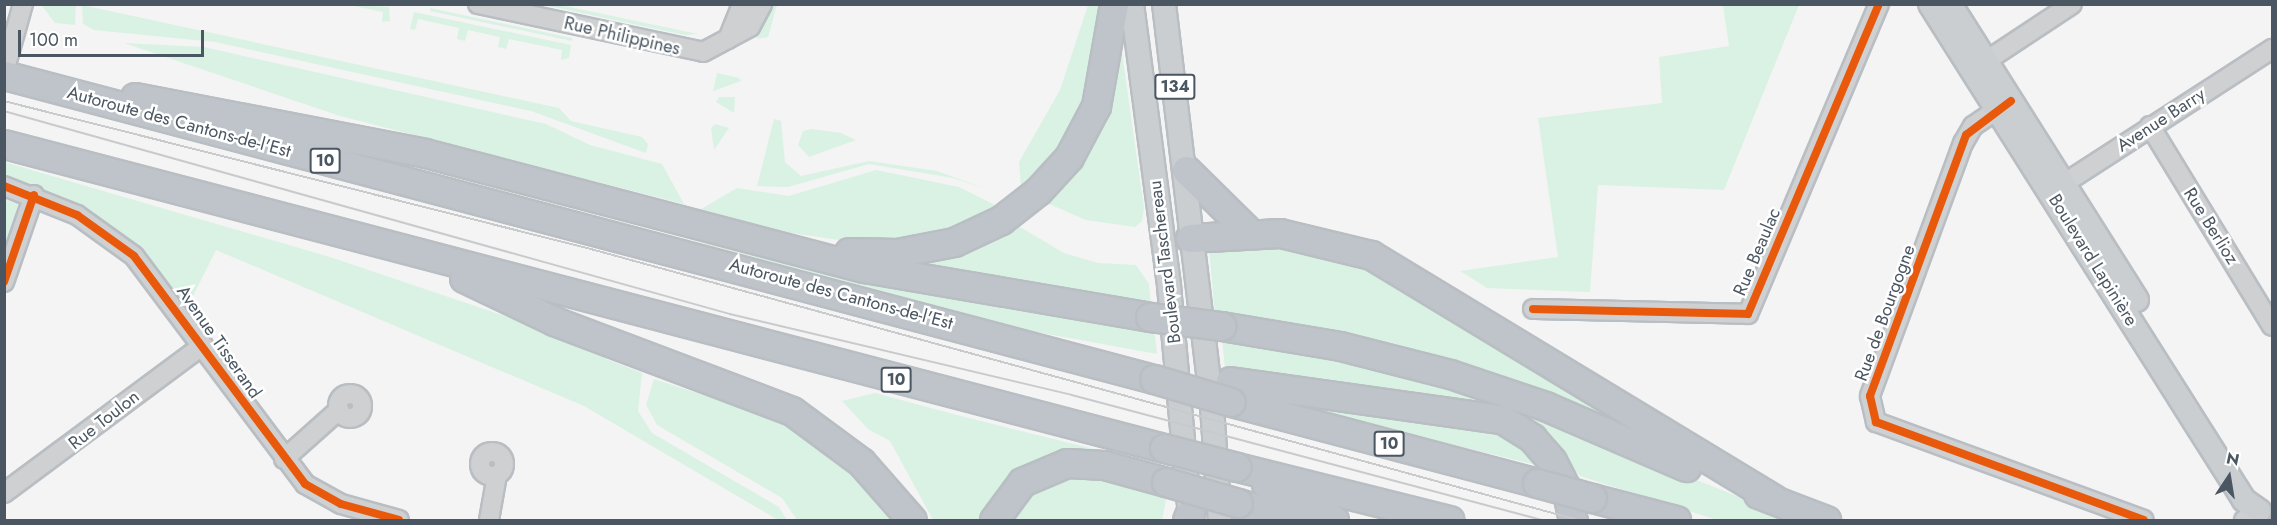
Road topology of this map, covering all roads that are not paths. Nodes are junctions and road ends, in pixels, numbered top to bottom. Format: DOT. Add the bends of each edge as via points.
graph roads {
  1 [pos="478,4"];
  2 [pos="742,4"];
  3 [pos="762,4"];
  4 [pos="1114,4"];
  5 [pos="1132,4"];
  6 [pos="1164,4"];
  7 [pos="1879,4"];
  8 [pos="1930,4"];
  9 [pos="1950,4"];
  10 [pos="2072,4"];
  11 [pos="23,5"];
  12 [pos="728,39"];
  13 [pos="2270,54"];
  14 [pos="1986,61"];
  15 [pos="4,74"];
  16 [pos="50,87"];
  17 [pos="2004,105"];
  18 [pos="2150,126"];
  19 [pos="4,144"];
  20 [pos="1186,170"];
  21 [pos="4,186"];
  22 [pos="2057,188"];
  23 [pos="34,195"];
  24 [pos="1250,233"];
  25 [pos="1191,238"];
  26 [pos="754,239"];
  27 [pos="1162,239"];
  28 [pos="404,249"];
  29 [pos="4,282"];
  30 [pos="1533,309"];
  31 [pos="2272,326"];
  32 [pos="203,345"];
  33 [pos="1231,392"];
  34 [pos="339,410"];
  35 [pos="284,459"];
  36 [pos="1237,467"];
  37 [pos="497,475"];
  38 [pos="4,493"];
  39 [pos="1774,499"];
  40 [pos="1229,512"];
  41 [pos="2257,517"];
  42 [pos="1189,518"];
  43 [pos="399,520"];
  44 [pos="489,520"];
  45 [pos="912,520"];
  46 [pos="994,520"];
  47 [pos="1296,520"];
  48 [pos="1334,520"];
  49 [pos="1450,520"];
  50 [pos="1574,520"];
  51 [pos="1676,520"];
  52 [pos="1826,520"];
  53 [pos="2145,520"];
  1 -- 12 [label="street, Rue Philippines" via="692,51"];
  2 -- 12 [label="street"];
  3 -- 12 [label="street, Rue Philippines" via="750,27"];
  4 -- 26 [label="highway" via="1096,106 1069,157 1038,191 1006,217 954,242 897,253"];
  5 -- 27 [label="main road, Boulevard Taschereau / 134"];
  6 -- 20 [label="main road, Boulevard Taschereau / 134"];
  7 -- 30 [label="street, Rue Beaulac" via="1748,314"];
  8 -- 17 [label="main road, Boulevard Lapinière"];
  9 -- 14 [label="main road, Boulevard Lapinière"];
  10 -- 14 [label="street"];
  11 -- 15 [label="street"];
  13 -- 18 [label="street, Avenue Barry"];
  14 -- 17 [label="main road, Boulevard Lapinière"];
  15 -- 16 [label="highway, Autoroute des Cantons-de-l'Est / 10"];
  16 -- 26 [label="highway" via="181,103 365,139"];
  16 -- 33 [label="highway, Autoroute des Cantons-de-l'Est / 10, bridge" via="1102,364"];
  17 -- 22 [label="main road, Boulevard Lapinière"];
  17 -- 53 [label="street, Rue de Bourgogne" via="1973,126 1963,143 1870,396 1876,422"];
  18 -- 22 [label="street, Avenue Barry"];
  18 -- 31 [label="street, Rue Berlioz"];
  19 -- 28 [label="highway, 10"];
  20 -- 24 [label="highway"];
  20 -- 25 [label="main road, Boulevard Taschereau / 134"];
  21 -- 23 [label="street, Avenue Tisserand"];
  22 -- 41 [label="main road, Boulevard Lapinière"];
  23 -- 29 [label="street"];
  23 -- 32 [label="street, Avenue Tisserand" via="87,221 134,256"];
  24 -- 25 [label="highway"];
  24 -- 39 [label="highway" via="1323,240 1386,263 1643,425"];
  25 -- 27 [label="main road"];
  25 -- 40 [label="main road, Boulevard Taschereau / 134"];
  26 -- 39 [label="highway, bridge" via="961,288 1340,346 1450,374"];
  27 -- 42 [label="main road, Boulevard Taschereau / 134"];
  28 -- 36 [label="highway, 10, bridge"];
  28 -- 45 [label="highway" via="554,321 792,411 856,458"];
  32 -- 35 [label="street, Avenue Tisserand"];
  32 -- 38 [label="street, Rue Toulon"];
  33 -- 50 [label="highway" via="1502,420 1532,438 1552,461 1566,488"];
  33 -- 51 [label="highway, Autoroute des Cantons-de-l'Est / 10, bridge"];
  34 -- 35 [label="street"];
  35 -- 43 [label="street, Avenue Tisserand" via="324,496"];
  36 -- 48 [label="highway"];
  36 -- 49 [label="highway, 10"];
  37 -- 44 [label="street"];
  39 -- 52 [label="highway"];
  40 -- 46 [label="highway, bridge" via="1166,482 1104,465 1066,463 1022,482"];
  40 -- 47 [label="highway"];
}
